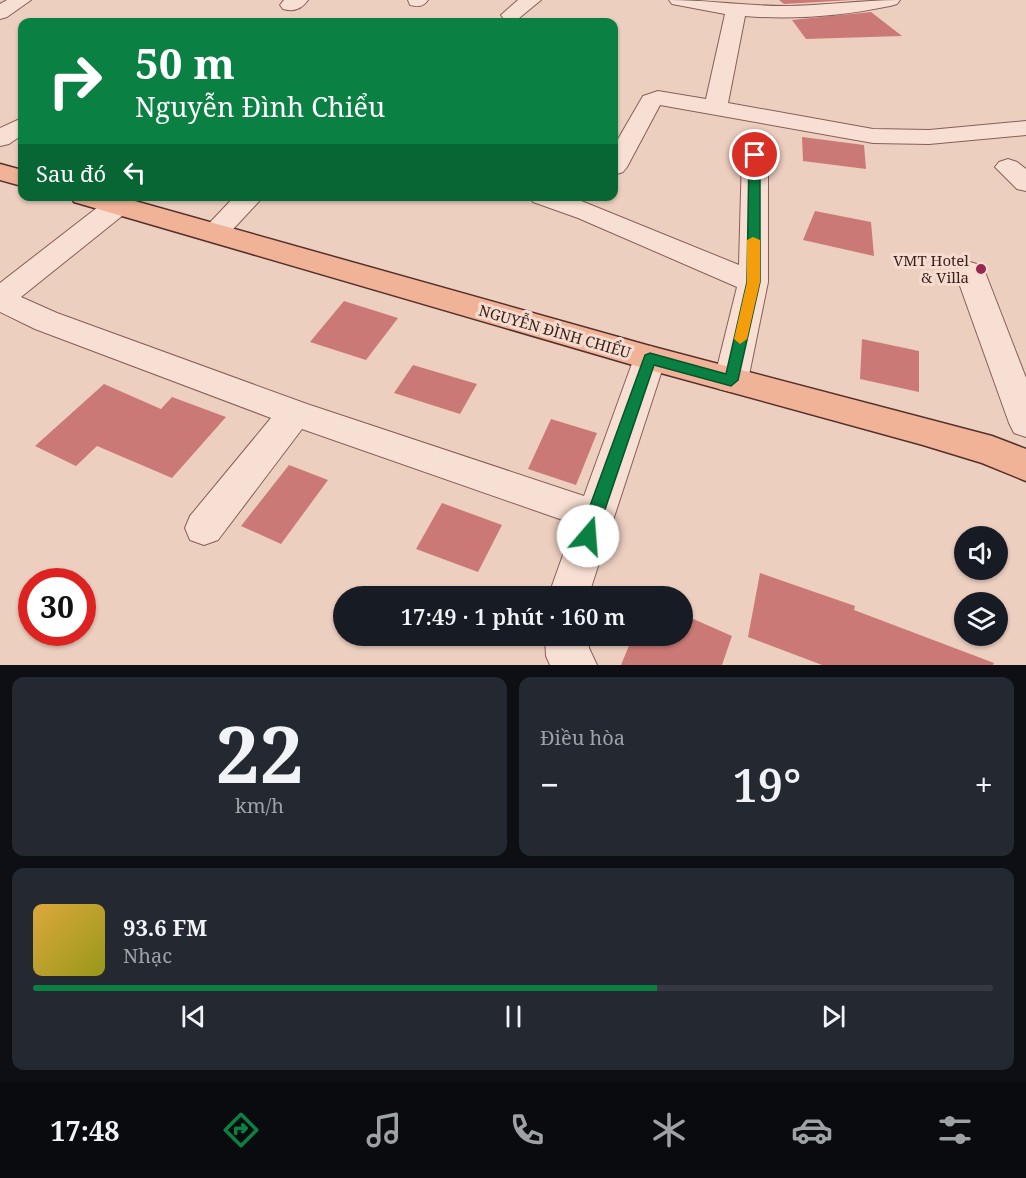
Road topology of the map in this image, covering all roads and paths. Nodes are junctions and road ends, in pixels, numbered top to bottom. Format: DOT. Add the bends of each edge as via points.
graph roads {
  1 [pos="21,0"];
  2 [pos="531,0"];
  3 [pos="679,0"];
  4 [pos="890,0"];
  5 [pos="736,10"];
  6 [pos="0,13"];
  7 [pos="511,15"];
  8 [pos="714,109"];
  9 [pos="18,128"];
  10 [pos="1026,128"];
  11 [pos="0,139"];
  12 [pos="755,155"];
  13 [pos="618,160"];
  14 [pos="100,201"];
  15 [pos="246,201"];
  16 [pos="573,201"];
  17 [pos="592,204"];
  18 [pos="117,206"];
  19 [pos="214,233"];
  20 [pos="970,272"];
  21 [pos="753,282"];
  22 [pos="0,300"];
  23 [pos="650,358"];
  24 [pos="731,380"];
  25 [pos="295,413"];
  26 [pos="1026,423"];
  27 [pos="1026,466"];
  28 [pos="594,515"];
  29 [pos="204,528"];
  30 [pos="571,586"];
  1 -- 6 [label="street"];
  2 -- 7 [label="street"];
  3 -- 5 [label="street"];
  4 -- 5 [label="street" via="804,10"];
  5 -- 8 [label="street"];
  8 -- 10 [label="street" via="873,136 940,136"];
  8 -- 13 [label="street" via="658,98 651,101"];
  9 -- 11 [label="street"];
  12 -- 21 [label="street"];
  14 -- 18 [label="main road, NGUYỄN ĐÌNH CHIỂU"];
  15 -- 19 [label="street"];
  16 -- 17 [label="street"];
  17 -- 21 [label="street"];
  18 -- 19 [label="main road, NGUYỄN ĐÌNH CHIỂU"];
  18 -- 22 [label="street"];
  19 -- 23 [label="main road, NGUYỄN ĐÌNH CHIỂU"];
  20 -- 26 [label="street"];
  21 -- 24 [label="street"];
  22 -- 25 [label="street" via="46,321"];
  23 -- 24 [label="main road, NGUYỄN ĐÌNH CHIỂU"];
  23 -- 28 [label="street"];
  24 -- 27 [label="main road, NGUYỄN ĐÌNH CHIỂU" via="992,451"];
  25 -- 28 [label="street"];
  25 -- 29 [label="street"];
  28 -- 30 [label="street"];
}
